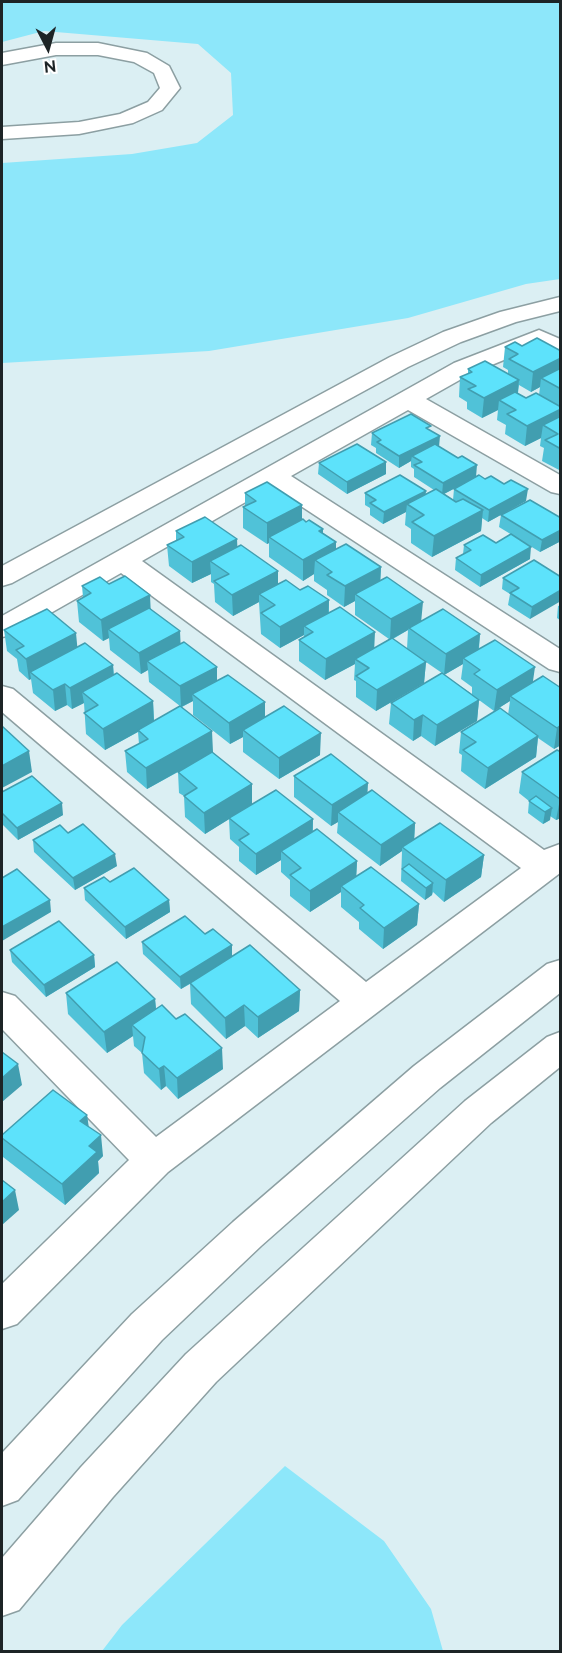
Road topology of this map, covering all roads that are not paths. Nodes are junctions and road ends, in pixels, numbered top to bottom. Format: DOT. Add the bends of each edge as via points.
graph roads {
  1 [pos="2,59"];
  2 [pos="2,133"];
  3 [pos="561,304"];
  4 [pos="561,348"];
  5 [pos="408,399"];
  6 [pos="272,475"];
  7 [pos="561,486"];
  8 [pos="122,560"];
  9 [pos="2,577"];
  10 [pos="2,628"];
  11 [pos="561,662"];
  12 [pos="4,702"];
  13 [pos="553,862"];
  14 [pos="561,974"];
  15 [pos="365,1001"];
  16 [pos="2,1006"];
  17 [pos="561,1047"];
  18 [pos="154,1160"];
  19 [pos="2,1311"];
  20 [pos="2,1485"];
  21 [pos="2,1593"];
  1 -- 2 [label="street" via="56,49 98,49 140,57 162,70 170,88 155,106 126,119 79,128"];
  3 -- 9 [label="street" via="452,337 399,362"];
  4 -- 5 [label="street" via="539,337 463,368"];
  5 -- 6 [label="street"];
  5 -- 7 [label="street"];
  6 -- 8 [label="street"];
  6 -- 11 [label="street"];
  8 -- 10 [label="street"];
  8 -- 13 [label="street"];
  12 -- 15 [label="street"];
  13 -- 15 [label="street"];
  14 -- 20 [label="street" via="427,1077 247,1234 147,1327"];
  15 -- 18 [label="street"];
  16 -- 18 [label="street"];
  17 -- 21 [label="street" via="478,1112 201,1368"];
  18 -- 19 [label="street"];
}
